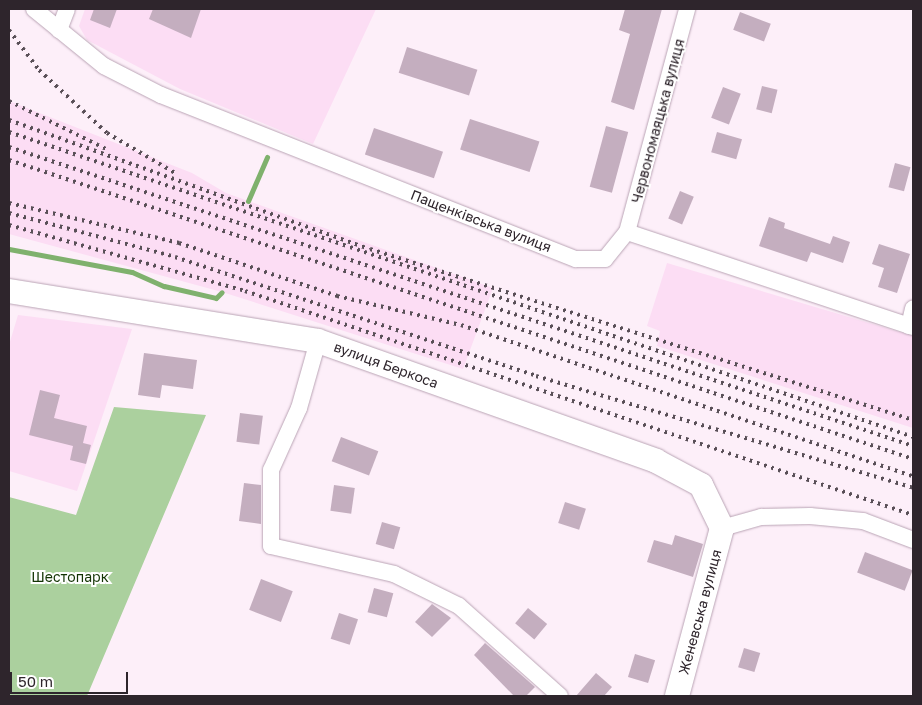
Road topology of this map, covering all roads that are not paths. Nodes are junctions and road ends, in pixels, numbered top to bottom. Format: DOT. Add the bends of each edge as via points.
graph roads {
  1 [pos="34,9"];
  2 [pos="67,9"];
  3 [pos="687,9"];
  4 [pos="59,30"];
  5 [pos="628,232"];
  6 [pos="9,291"];
  7 [pos="913,308"];
  8 [pos="911,327"];
  9 [pos="318,341"];
  10 [pos="722,528"];
  11 [pos="913,540"];
  12 [pos="560,696"];
  13 [pos="677,696"];
  1 -- 4 [label="street, Пащенківська вулиця"];
  2 -- 4 [label="street"];
  3 -- 5 [label="street, Червономаяцька вулиця"];
  4 -- 5 [label="street, Пащенківська вулиця" via="104,66 161,94 576,259 605,258"];
  5 -- 8 [label="street"];
  6 -- 9 [label="street, вулиця Беркоса"];
  7 -- 8 [label="street"];
  9 -- 10 [label="street, вулиця Беркоса" via="656,461 701,486"];
  9 -- 12 [label="street" via="299,408 271,470 271,546 394,574 459,606"];
  10 -- 11 [label="street" via="761,517 810,516 863,521"];
  10 -- 13 [label="street, Женевська вулиця"];
}
